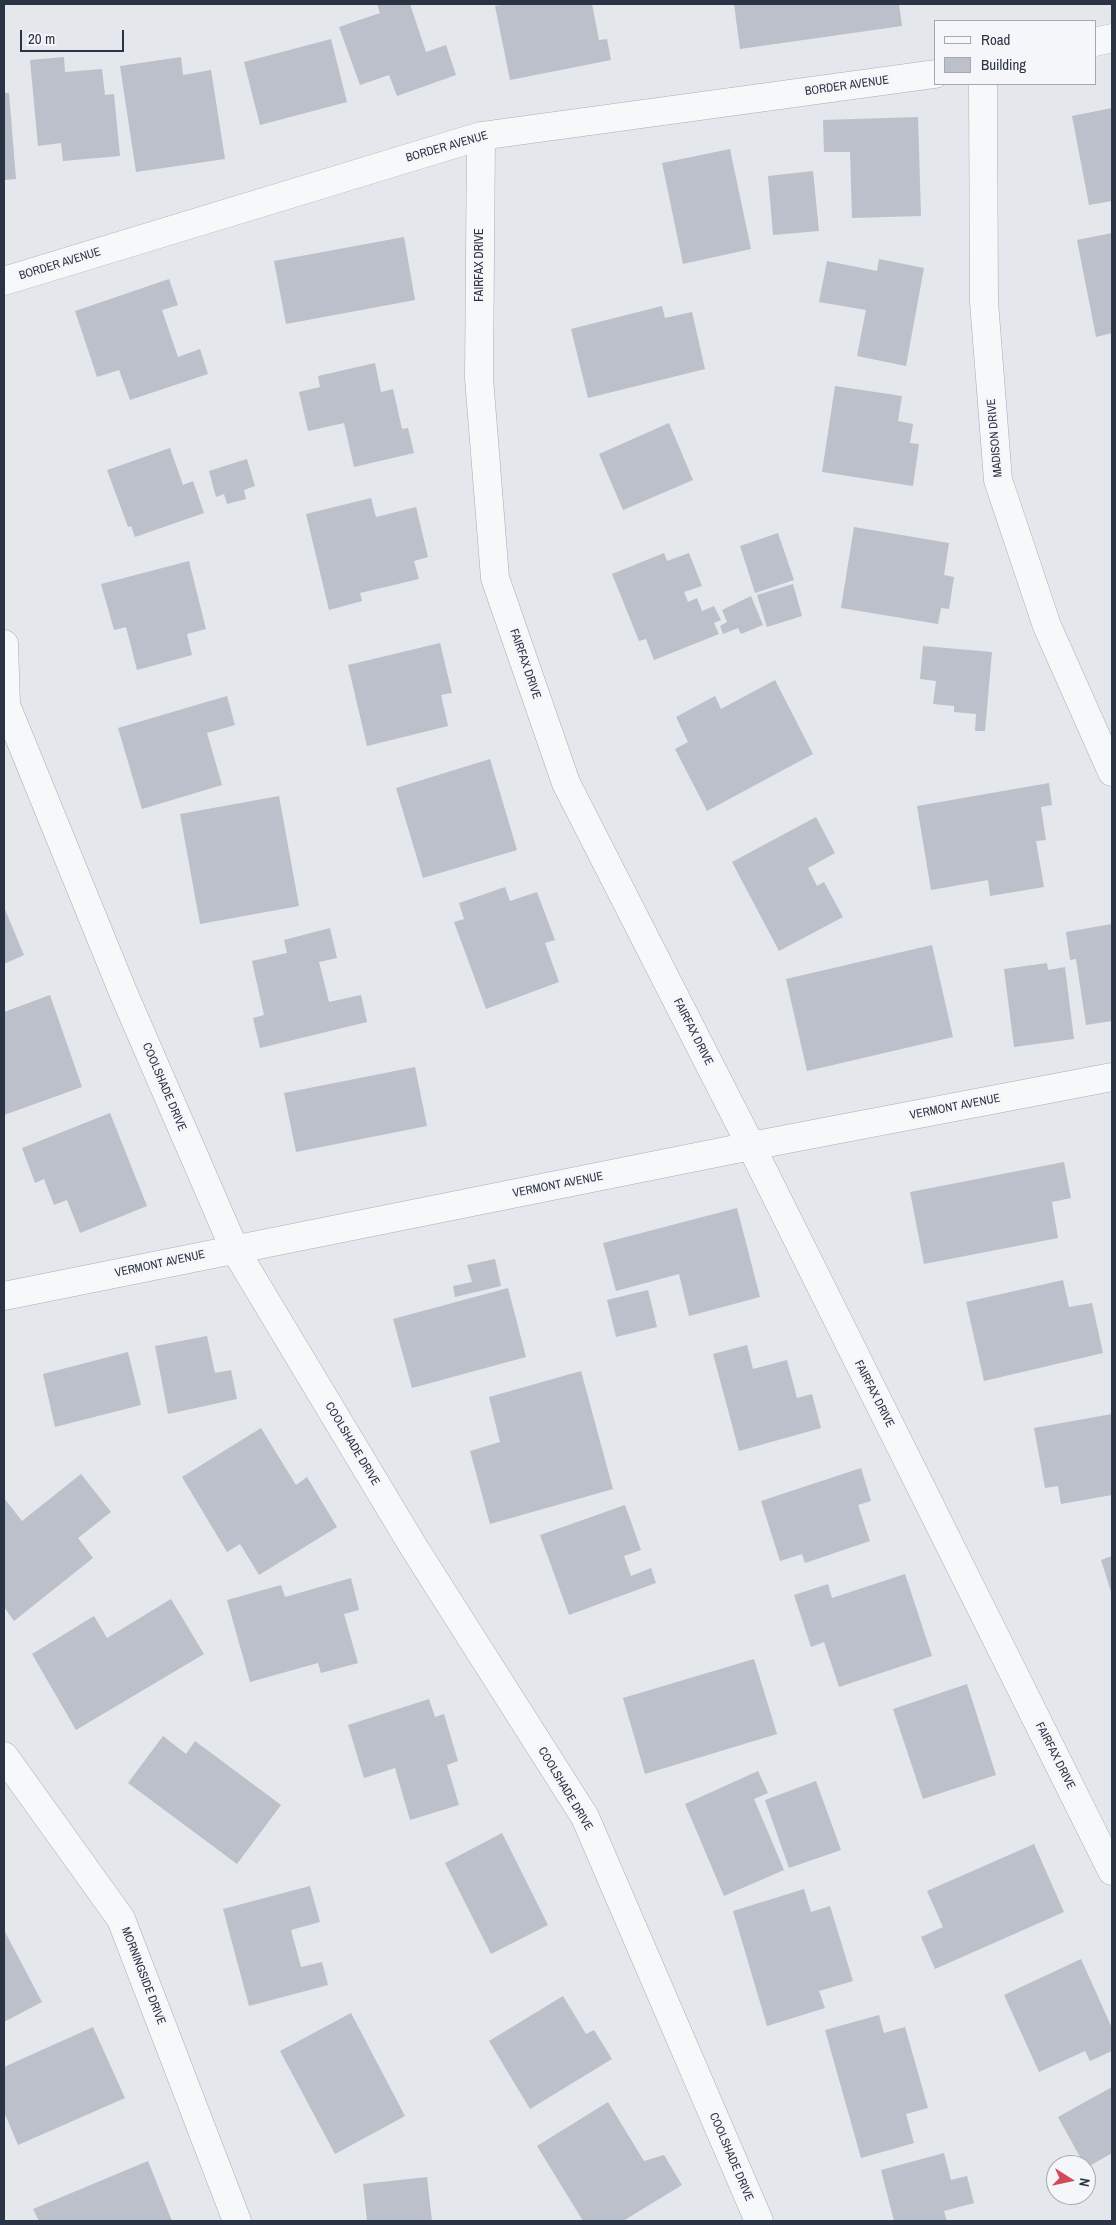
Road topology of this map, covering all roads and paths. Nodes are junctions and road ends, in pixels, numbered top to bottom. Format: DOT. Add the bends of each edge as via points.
graph roads {
  1 [pos="1112,38"];
  2 [pos="1096,42"];
  3 [pos="934,74"];
  4 [pos="982,85"];
  5 [pos="481,136"];
  6 [pos="4,281"];
  7 [pos="4,644"];
  8 [pos="1112,772"];
  9 [pos="1112,1077"];
  10 [pos="751,1146"];
  11 [pos="234,1248"];
  12 [pos="4,1296"];
  13 [pos="4,1756"];
  14 [pos="1112,1871"];
  15 [pos="237,2221"];
  16 [pos="759,2221"];
  1 -- 2 [label="street"];
  3 -- 5 [label="street, BORDER AVENUE"];
  4 -- 8 [label="street, MADISON DRIVE" via="984,302 998,480 1047,626"];
  5 -- 6 [label="street, BORDER AVENUE"];
  5 -- 10 [label="street, FAIRFAX DRIVE" via="479,378 495,578 566,783"];
  7 -- 11 [label="street, COOLSHADE DRIVE" via="6,705 123,992"];
  9 -- 10 [label="street, VERMONT AVENUE"];
  10 -- 11 [label="street, VERMONT AVENUE"];
  10 -- 14 [label="street, FAIRFAX DRIVE"];
  11 -- 12 [label="street, VERMONT AVENUE"];
  11 -- 16 [label="street, COOLSHADE DRIVE" via="413,1546 585,1817"];
  13 -- 15 [label="street, MORNINGSIDE DRIVE" via="121,1918"];
}
